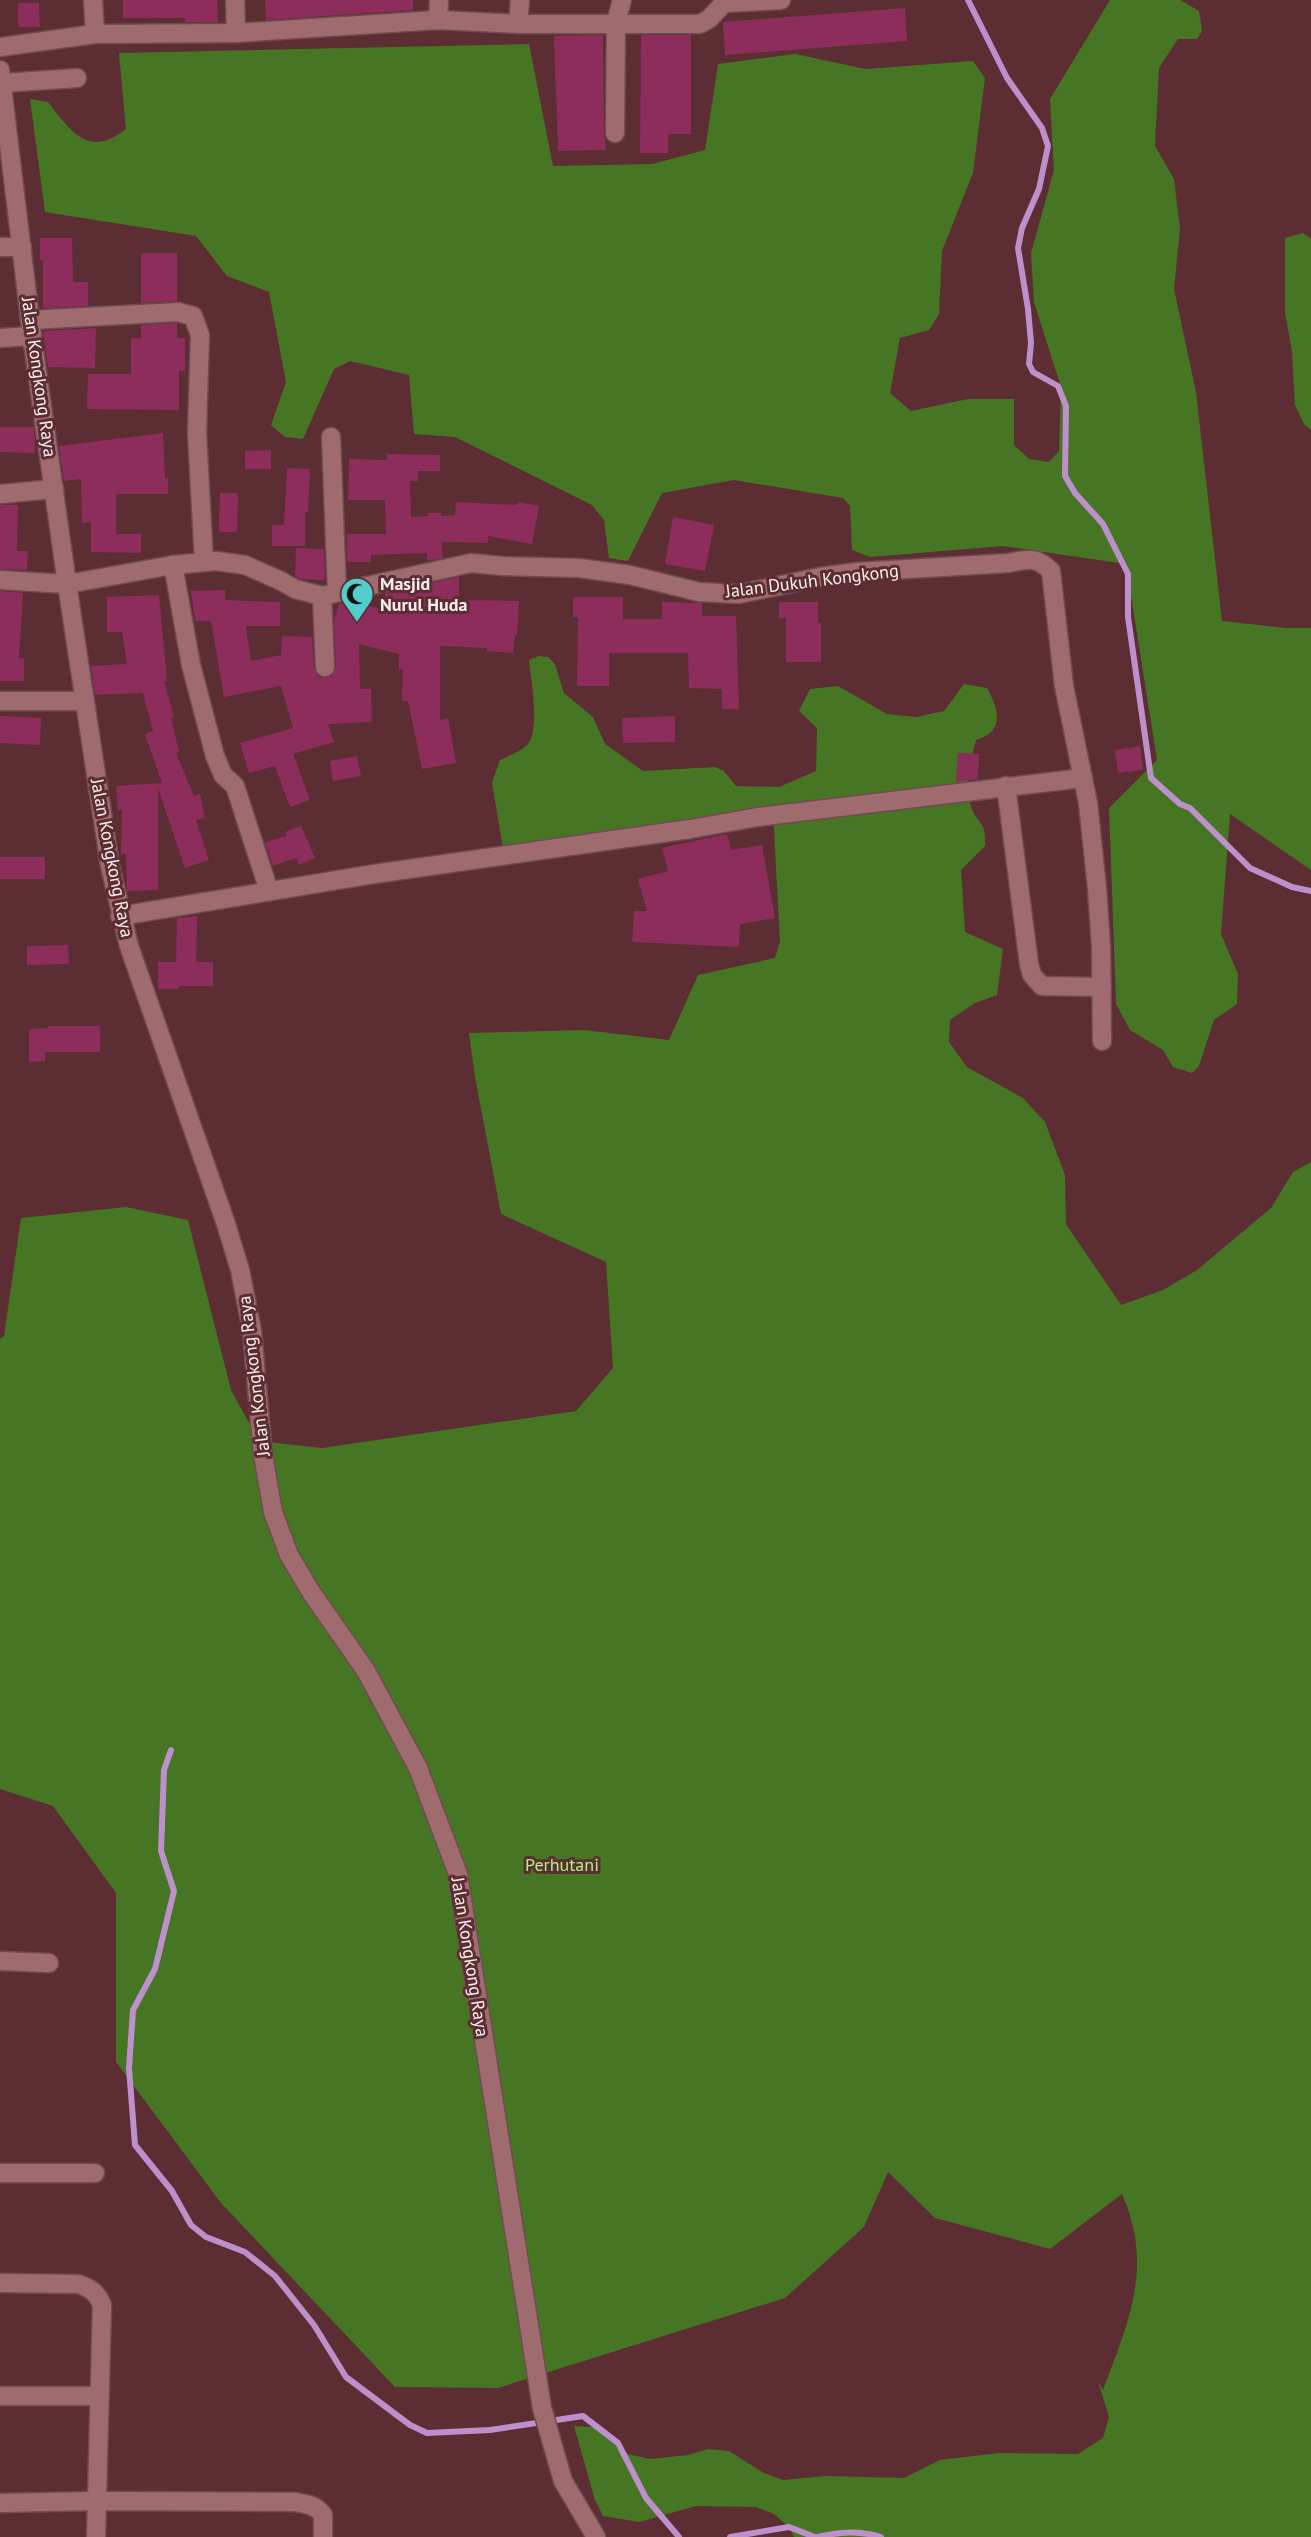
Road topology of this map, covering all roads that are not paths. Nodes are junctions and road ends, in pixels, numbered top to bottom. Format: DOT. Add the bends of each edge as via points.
graph roads {
  1 [pos="93,0"];
  2 [pos="235,0"];
  3 [pos="438,0"];
  4 [pos="520,0"];
  5 [pos="622,0"];
  6 [pos="781,0"];
  7 [pos="438,20"];
  8 [pos="616,22"];
  9 [pos="518,24"];
  10 [pos="236,33"];
  11 [pos="95,34"];
  12 [pos="0,46"];
  13 [pos="2,77"];
  14 [pos="77,78"];
  15 [pos="615,133"];
  16 [pos="0,247"];
  17 [pos="22,247"];
  18 [pos="31,328"];
  19 [pos="0,338"];
  20 [pos="331,437"];
  21 [pos="54,489"];
  22 [pos="0,494"];
  23 [pos="204,562"];
  24 [pos="173,565"];
  25 [pos="0,580"];
  26 [pos="67,584"];
  27 [pos="329,594"];
  28 [pos="325,668"];
  29 [pos="0,700"];
  30 [pos="85,701"];
  31 [pos="1083,778"];
  32 [pos="1006,786"];
  33 [pos="269,891"];
  34 [pos="120,916"];
  35 [pos="1102,987"];
  36 [pos="1102,1041"];
  37 [pos="0,1961"];
  38 [pos="49,1963"];
  39 [pos="0,2173"];
  40 [pos="95,2174"];
  41 [pos="0,2283"];
  42 [pos="0,2396"];
  43 [pos="99,2396"];
  44 [pos="97,2501"];
  45 [pos="0,2503"];
  46 [pos="96,2537"];
  47 [pos="323,2537"];
  48 [pos="596,2537"];
  1 -- 11 [label="street"];
  2 -- 10 [label="street"];
  3 -- 7 [label="street"];
  4 -- 9 [label="street"];
  5 -- 8 [label="street"];
  6 -- 8 [label="street" via="724,3 700,24"];
  7 -- 9 [label="street"];
  7 -- 10 [label="street"];
  8 -- 9 [label="street"];
  8 -- 15 [label="street"];
  10 -- 11 [label="street"];
  11 -- 12 [label="street"];
  13 -- 14 [label="street"];
  13 -- 17 [label="street, Jalan Kongkong Raya"];
  16 -- 17 [label="street"];
  17 -- 18 [label="street, Jalan Kongkong Raya"];
  18 -- 19 [label="street"];
  18 -- 21 [label="street, Jalan Kongkong Raya"];
  18 -- 23 [label="street" via="178,312 193,316 200,335 196,433"];
  20 -- 27 [label="street"];
  21 -- 22 [label="street"];
  21 -- 26 [label="street, Jalan Kongkong Raya"];
  23 -- 24 [label="street, Jalan Dukuh Kongkong"];
  23 -- 27 [label="street, Jalan Dukuh Kongkong" via="245,565 295,590"];
  24 -- 26 [label="street, Jalan Dukuh Kongkong"];
  24 -- 33 [label="street" via="191,665 215,756 223,775 234,786"];
  25 -- 26 [label="street, Jalan Dukuh Kongkong"];
  26 -- 30 [label="street, Jalan Kongkong Raya"];
  27 -- 28 [label="street"];
  27 -- 31 [label="street, Jalan Dukuh Kongkong" via="471,563 579,568 699,592 739,594 829,576 1041,561 1051,571 1064,686"];
  29 -- 30 [label="street"];
  30 -- 34 [label="street, Jalan Kongkong Raya"];
  31 -- 32 [label="street"];
  31 -- 35 [label="street" via="1098,888"];
  32 -- 33 [label="street" via="758,817"];
  32 -- 35 [label="street" via="1032,975 1042,986"];
  33 -- 34 [label="street"];
  34 -- 48 [label="street, Jalan Kongkong Raya" via="240,1270 252,1331 263,1455 273,1512 289,1555 366,1671 418,1767 458,1874 542,2408 563,2481"];
  35 -- 36 [label="street"];
  37 -- 38 [label="street"];
  39 -- 40 [label="street"];
  41 -- 43 [label="street" via="78,2284 97,2294 102,2305"];
  42 -- 43 [label="street"];
  43 -- 44 [label="street"];
  44 -- 45 [label="street"];
  44 -- 46 [label="street"];
  44 -- 47 [label="street" via="309,2504 323,2515"];
}
